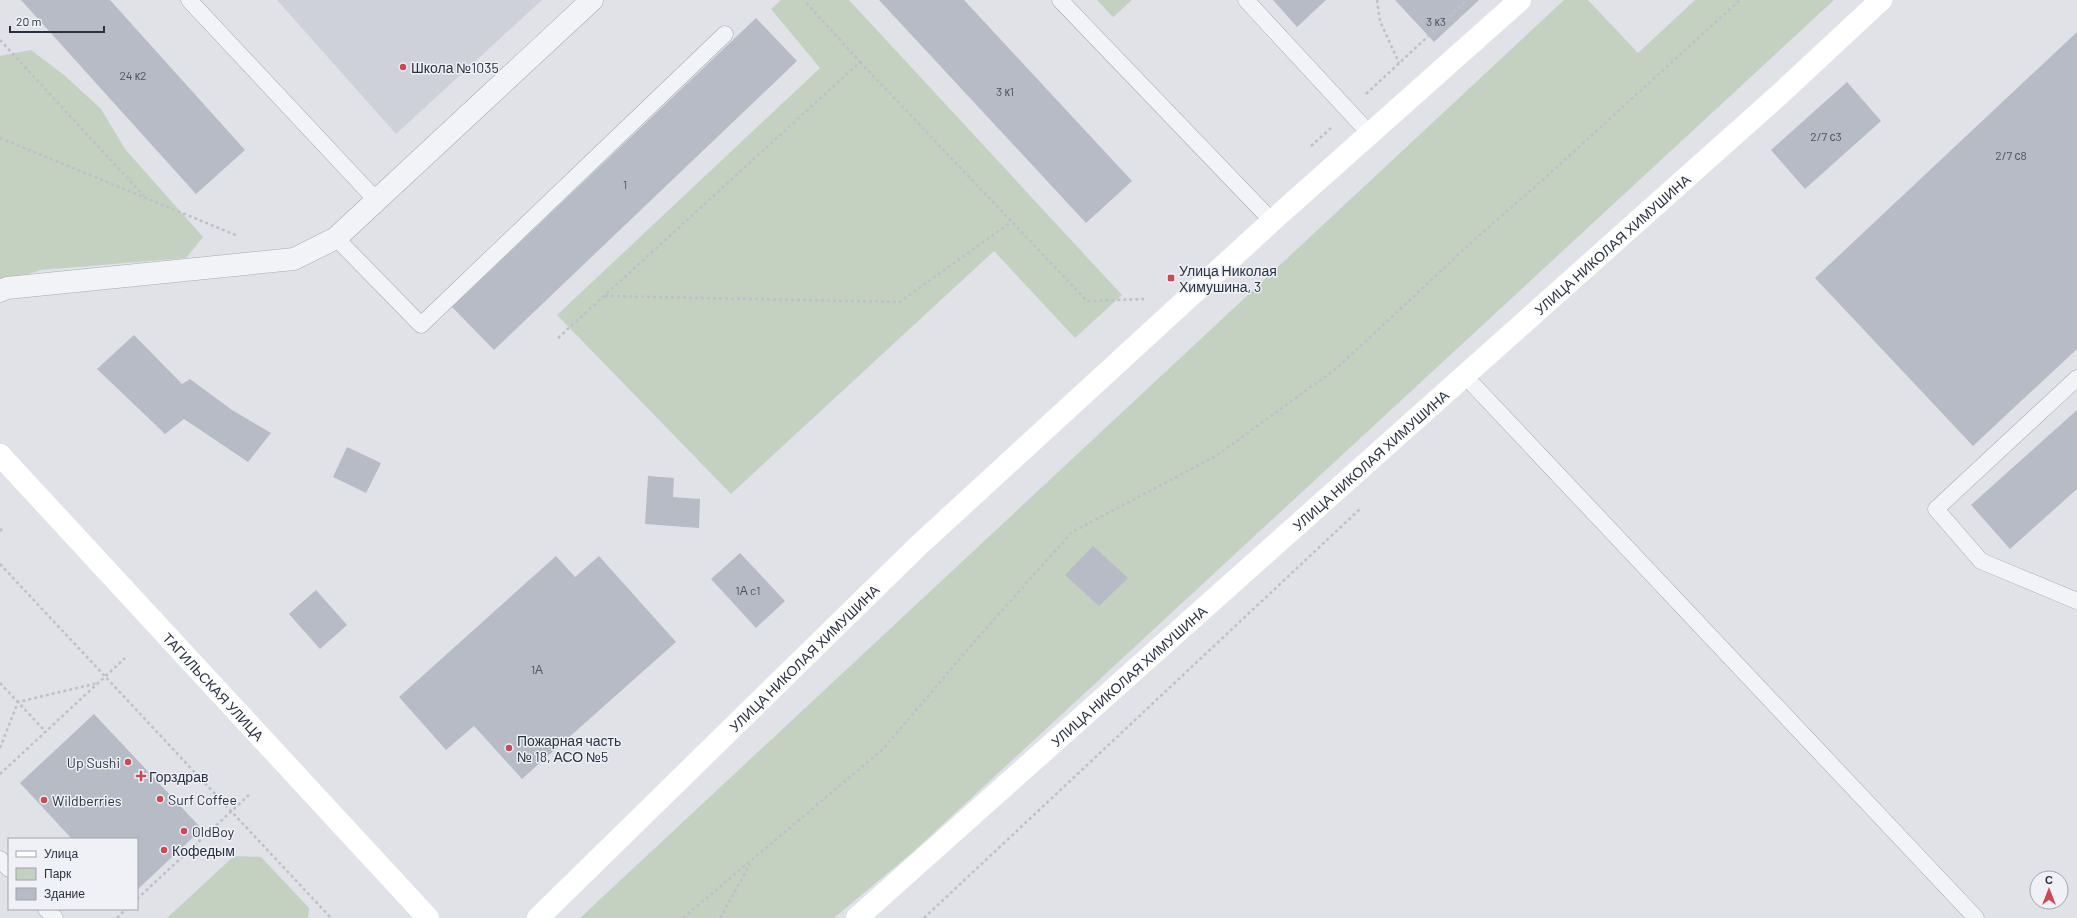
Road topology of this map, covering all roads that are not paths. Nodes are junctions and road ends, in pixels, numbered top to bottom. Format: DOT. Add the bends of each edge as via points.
graph roads {
  1 [pos="188,0"];
  2 [pos="592,0"];
  3 [pos="1060,0"];
  4 [pos="1246,0"];
  5 [pos="1520,0"];
  6 [pos="1881,0"];
  7 [pos="725,34"];
  8 [pos="1370,134"];
  9 [pos="377,201"];
  10 [pos="1272,222"];
  11 [pos="336,238"];
  12 [pos="0,291"];
  13 [pos="1464,376"];
  14 [pos="2077,378"];
  15 [pos="0,455"];
  16 [pos="2077,601"];
  17 [pos="0,859"];
  18 [pos="8,868"];
  19 [pos="47,910"];
  20 [pos="55,918"];
  21 [pos="428,918"];
  22 [pos="538,918"];
  23 [pos="857,918"];
  24 [pos="1976,918"];
  1 -- 9 [label="lane"];
  2 -- 9 [label="street"];
  3 -- 10 [label="lane"];
  4 -- 8 [label="lane"];
  5 -- 8 [label="main road, УЛИЦА НИКОЛАЯ ХИМУШИНА"];
  6 -- 13 [label="main road, УЛИЦА НИКОЛАЯ ХИМУШИНА" via="1780,94"];
  7 -- 11 [label="lane" via="421,325"];
  8 -- 10 [label="main road, УЛИЦА НИКОЛАЯ ХИМУШИНА"];
  9 -- 11 [label="street"];
  10 -- 22 [label="main road, УЛИЦА НИКОЛАЯ ХИМУШИНА" via="918,546"];
  11 -- 12 [label="street" via="294,258 7,288"];
  13 -- 23 [label="main road, УЛИЦА НИКОЛАЯ ХИМУШИНА"];
  13 -- 24 [label="lane"];
  14 -- 16 [label="lane" via="1936,509 1981,560"];
  15 -- 21 [label="main road, ТАГИЛЬСКАЯ УЛИЦА"];
  17 -- 18 [label="lane"];
  19 -- 20 [label="lane"];
}
